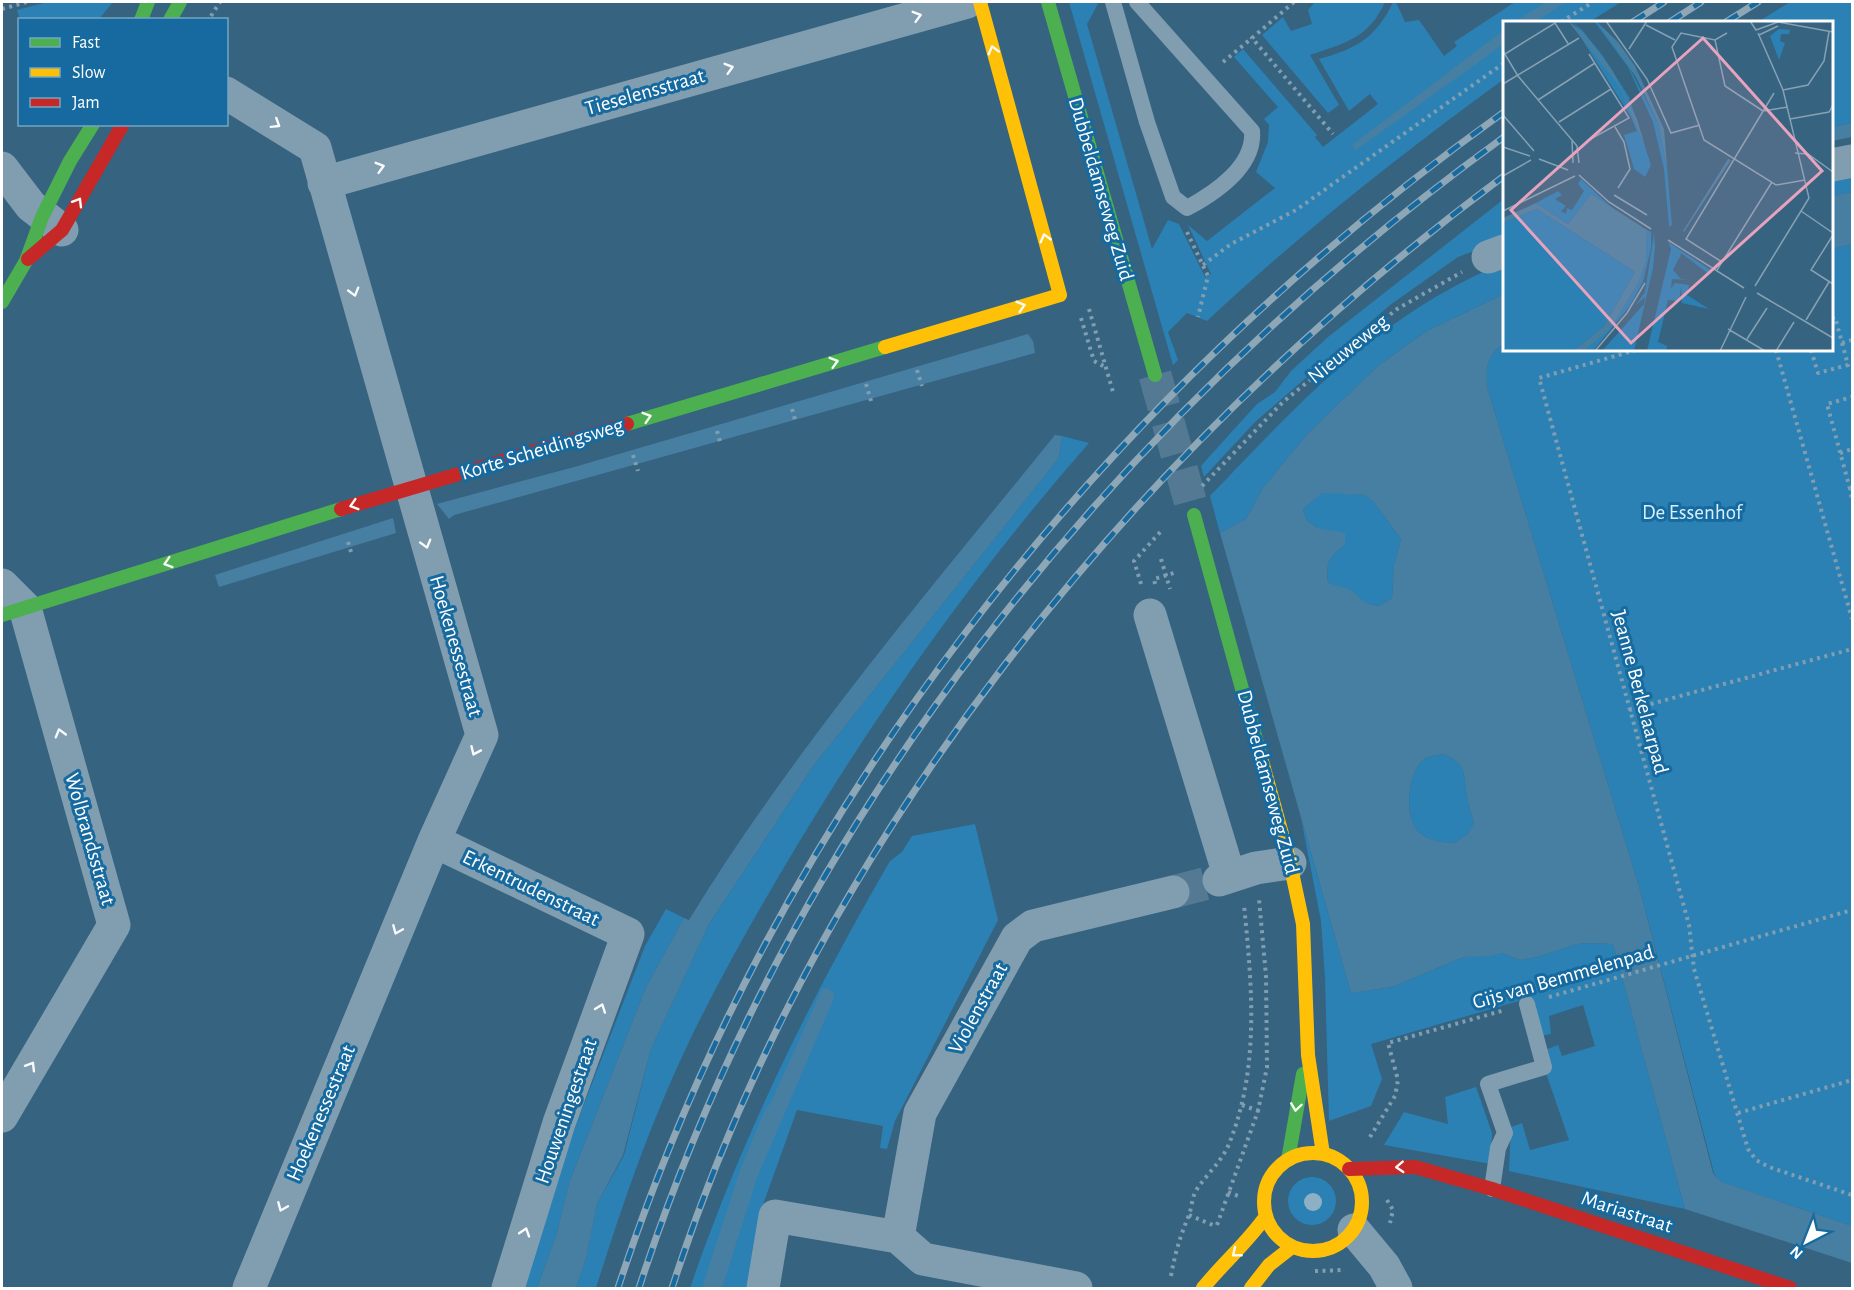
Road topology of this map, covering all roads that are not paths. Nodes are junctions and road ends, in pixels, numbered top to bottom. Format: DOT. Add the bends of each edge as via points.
graph roads {
  1 [pos="148,2"];
  2 [pos="180,2"];
  3 [pos="967,2"];
  4 [pos="980,2"];
  5 [pos="1048,2"];
  6 [pos="1113,2"];
  7 [pos="1137,2"];
  8 [pos="142,18"];
  9 [pos="171,18"];
  10 [pos="228,94"];
  11 [pos="92,126"];
  12 [pos="122,126"];
  13 [pos="1852,161"];
  14 [pos="1833,165"];
  15 [pos="2,168"];
  16 [pos="324,183"];
  17 [pos="52,224"];
  18 [pos="26,261"];
  19 [pos="2,302"];
  20 [pos="1155,375"];
  21 [pos="410,488"];
  22 [pos="1194,515"];
  23 [pos="2,585"];
  24 [pos="1161,606"];
  25 [pos="13,611"];
  26 [pos="434,841"];
  27 [pos="1290,863"];
  28 [pos="1173,892"];
  29 [pos="628,934"];
  30 [pos="1527,1004"];
  31 [pos="1308,1055"];
  32 [pos="2,1116"];
  33 [pos="1323,1154"];
  34 [pos="1288,1160"];
  35 [pos="1349,1169"];
  36 [pos="1449,1179"];
  37 [pos="1411,1182"];
  38 [pos="1492,1189"];
  39 [pos="1377,1191"];
  40 [pos="1362,1195"];
  41 [pos="1266,1215"];
  42 [pos="1354,1230"];
  43 [pos="898,1236"];
  44 [pos="1292,1247"];
  45 [pos="249,1288"];
  46 [pos="508,1288"];
  47 [pos="763,1288"];
  48 [pos="1076,1288"];
  49 [pos="1203,1288"];
  50 [pos="1251,1288"];
  51 [pos="1396,1288"];
  52 [pos="1790,1288"];
  1 -- 8 [label="street"];
  2 -- 9 [label="street"];
  16 -- 3 [label="street, Tieselensstraat, one-way"];
  21 -- 4 [label="street, Korte Scheidingsweg, one-way" via="1060,295"];
  5 -- 20 [label="street, Dubbeldamseweg Zuid"];
  6 -- 7 [label="lane" via="1173,197 1187,208 1207,197 1238,169 1253,144 1252,131"];
  10 -- 16 [label="street, Hoekenessestraat, one-way" via="315,148"];
  11 -- 17 [label="street" via="70,160"];
  17 -- 12 [label="street, one-way"];
  13 -- 14 [label="street"];
  15 -- 17 [label="street"];
  16 -- 21 [label="street, Hoekenessestraat, one-way"];
  17 -- 18 [label="street"];
  17 -- 18 [label="street"];
  18 -- 19 [label="street"];
  21 -- 25 [label="street, Korte Scheidingsweg, one-way"];
  21 -- 26 [label="street, Hoekenessestraat, one-way" via="482,735"];
  22 -- 27 [label="street, Dubbeldamseweg Zuid"];
  23 -- 25 [label="street"];
  24 -- 27 [label="street" via="1236,874"];
  32 -- 25 [label="street, Wolbrandsstraat, one-way" via="114,925"];
  26 -- 29 [label="street, Erkentrudenstraat"];
  26 -- 45 [label="street, Hoekenessestraat, one-way"];
  27 -- 31 [label="street, Dubbeldamseweg Zuid" via="1303,924"];
  28 -- 43 [label="street, Violenstraat" via="1033,926 1017,938 921,1113"];
  46 -- 29 [label="street, Houweningestraat, one-way" via="560,1124"];
  30 -- 38 [label="lane" via="1544,1067 1488,1084 1505,1133 1498,1148"];
  31 -- 33 [label="street, Dubbeldamseweg Zuid"];
  31 -- 34 [label="street, Dubbeldamseweg Zuid, one-way"];
  33 -- 34 [label="street" via="1299,1155"];
  33 -- 35 [label="street"];
  34 -- 41 [label="street" via="1269,1180 1264,1194"];
  36 -- 35 [label="street, Mariastraat, one-way" via="1414,1167"];
  35 -- 40 [label="street"];
  36 -- 37 [label="street, Mariastraat"];
  36 -- 38 [label="street, Mariastraat"];
  38 -- 52 [label="street, Mariastraat"];
  39 -- 40 [label="street"];
  40 -- 42 [label="street"];
  41 -- 44 [label="street" via="1281,1239"];
  41 -- 49 [label="street, one-way" via="1245,1245 1223,1263"];
  42 -- 44 [label="street" via="1326,1249"];
  42 -- 51 [label="street" via="1384,1266"];
  43 -- 47 [label="street" via="775,1216"];
  43 -- 48 [label="street" via="923,1259"];
  44 -- 50 [label="street" via="1269,1265"];
}
